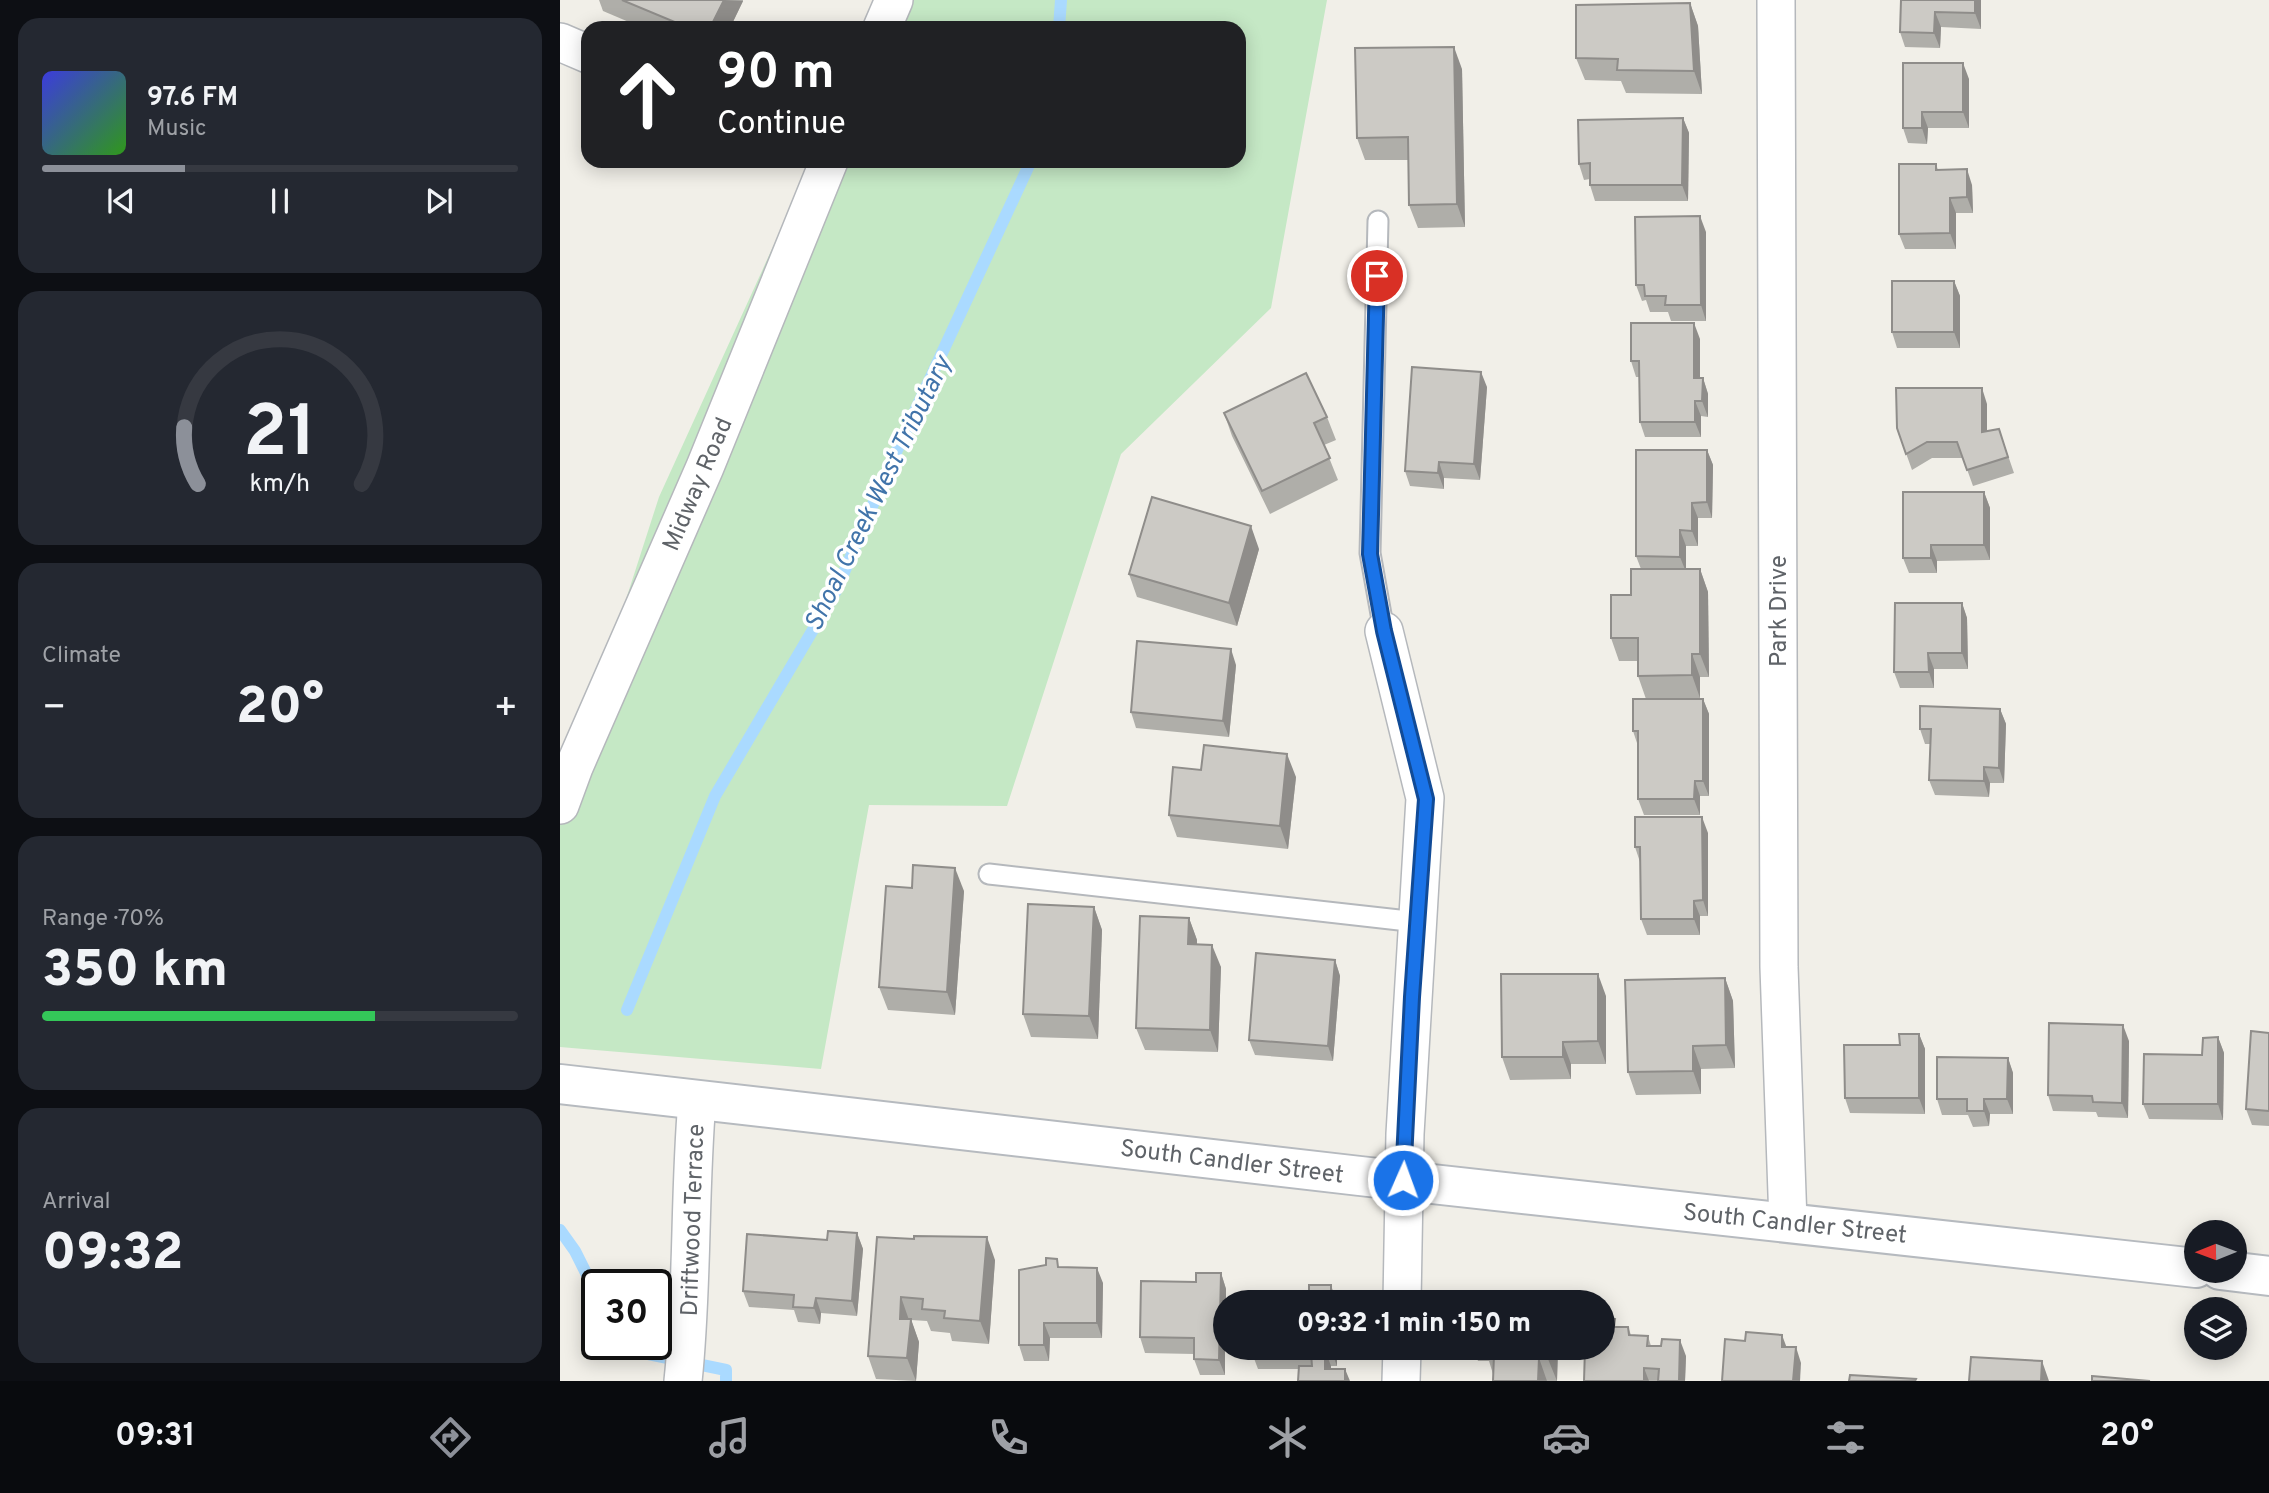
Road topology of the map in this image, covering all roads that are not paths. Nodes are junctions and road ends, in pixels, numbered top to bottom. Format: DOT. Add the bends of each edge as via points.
graph roads {
  1 [pos="894,0"];
  2 [pos="1776,0"];
  3 [pos="885,21"];
  4 [pos="560,42"];
  5 [pos="581,51"];
  6 [pos="826,168"];
  7 [pos="1378,221"];
  8 [pos="1384,631"];
  9 [pos="560,805"];
  10 [pos="989,874"];
  11 [pos="1417,922"];
  12 [pos="560,1084"];
  13 [pos="697,1101"];
  14 [pos="1403,1180"];
  15 [pos="1788,1222"];
  16 [pos="2184,1267"];
  17 [pos="2247,1273"];
  18 [pos="2269,1276"];
  19 [pos="1402,1290"];
  20 [pos="1402,1360"];
  21 [pos="683,1381"];
  22 [pos="1401,1381"];
  1 -- 3 [label="street"];
  2 -- 15 [label="street, Park Drive" via="1779,967"];
  4 -- 5 [label="street"];
  6 -- 9 [label="street, Midway Road"];
  7 -- 8 [label="lane" via="1370,554"];
  8 -- 11 [label="street" via="1426,799"];
  10 -- 11 [label="lane"];
  11 -- 14 [label="street"];
  12 -- 13 [label="main road, South Candler Street"];
  13 -- 14 [label="main road, South Candler Street"];
  13 -- 21 [label="street, Driftwood Terrace" via="690,1319"];
  14 -- 15 [label="main road, South Candler Street"];
  14 -- 19 [label="street"];
  15 -- 16 [label="main road, South Candler Street"];
  17 -- 18 [label="main road"];
  20 -- 22 [label="street"];
}
